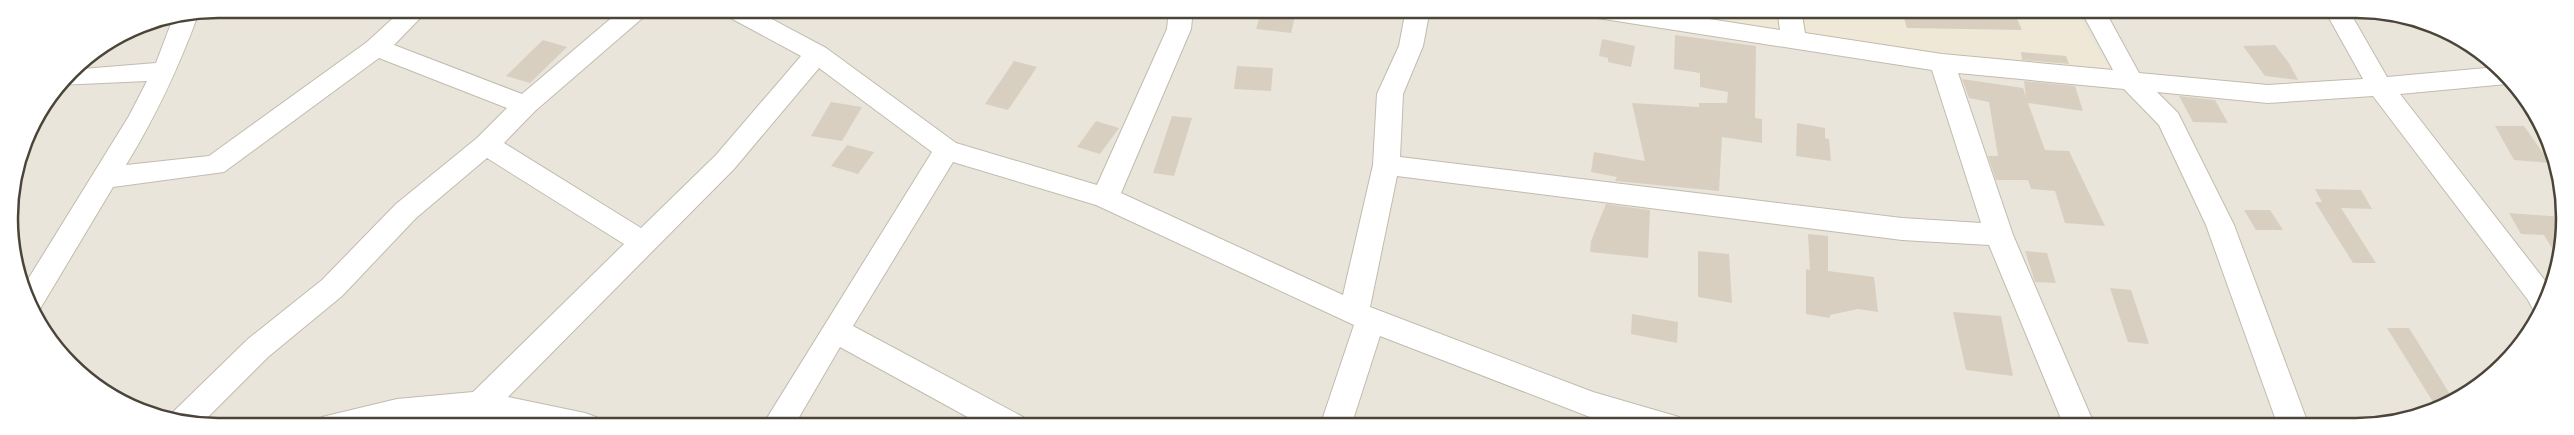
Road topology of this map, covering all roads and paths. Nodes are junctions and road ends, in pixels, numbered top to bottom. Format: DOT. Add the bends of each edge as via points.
graph roads {
  1 [pos="409,17"];
  2 [pos="628,17"];
  3 [pos="749,17"];
  4 [pos="1180,17"];
  5 [pos="1416,17"];
  6 [pos="1643,17"];
  7 [pos="1790,17"];
  8 [pos="2096,17"];
  9 [pos="2341,17"];
  10 [pos="184,20"];
  11 [pos="1794,40"];
  12 [pos="376,48"];
  13 [pos="817,54"];
  14 [pos="1942,63"];
  15 [pos="165,71"];
  16 [pos="2498,76"];
  17 [pos="75,77"];
  18 [pos="2131,81"];
  19 [pos="2380,87"];
  20 [pos="526,105"];
  21 [pos="486,145"];
  22 [pos="947,150"];
  23 [pos="1386,165"];
  24 [pos="105,178"];
  25 [pos="1105,198"];
  26 [pos="1999,235"];
  27 [pos="644,243"];
  28 [pos="34,295"];
  29 [pos="2540,296"];
  30 [pos="1362,316"];
  31 [pos="835,330"];
  32 [pos="481,404"];
  33 [pos="1590,415"];
  34 [pos="189,416"];
  35 [pos="370,418"];
  36 [pos="547,418"];
  37 [pos="782,418"];
  38 [pos="997,418"];
  39 [pos="1337,418"];
  40 [pos="1611,418"];
  41 [pos="2077,418"];
  42 [pos="2291,418"];
  1 -- 12 [label="street"];
  2 -- 20 [label="street"];
  3 -- 13 [label="street"];
  4 -- 25 [label="street" via="1179,29"];
  5 -- 23 [label="street" via="1411,46 1390,94"];
  6 -- 11 [label="street"];
  7 -- 11 [label="street"];
  8 -- 18 [label="street"];
  9 -- 19 [label="street"];
  10 -- 15 [label="street"];
  11 -- 14 [label="street"];
  12 -- 20 [label="street"];
  12 -- 24 [label="street" via="215,165"];
  13 -- 22 [label="street"];
  13 -- 27 [label="street" via="725,162"];
  14 -- 18 [label="street"];
  14 -- 26 [label="street"];
  15 -- 17 [label="street"];
  15 -- 24 [label="street" via="141,119"];
  16 -- 19 [label="street"];
  18 -- 19 [label="street" via="2268,94"];
  18 -- 42 [label="street" via="2169,120 2220,225"];
  19 -- 29 [label="street"];
  20 -- 21 [label="street"];
  21 -- 27 [label="street"];
  21 -- 34 [label="street" via="406,211 332,288 258,348"];
  22 -- 25 [label="street"];
  22 -- 31 [label="street"];
  23 -- 26 [label="street" via="1902,229"];
  23 -- 30 [label="street"];
  24 -- 28 [label="street"];
  25 -- 30 [label="street"];
  26 -- 41 [label="street"];
  27 -- 32 [label="street"];
  30 -- 33 [label="street"];
  30 -- 39 [label="street"];
  31 -- 37 [label="street"];
  31 -- 38 [label="street"];
  32 -- 35 [label="street" via="397,412"];
  32 -- 36 [label="street"];
  33 -- 40 [label="street"];
}
